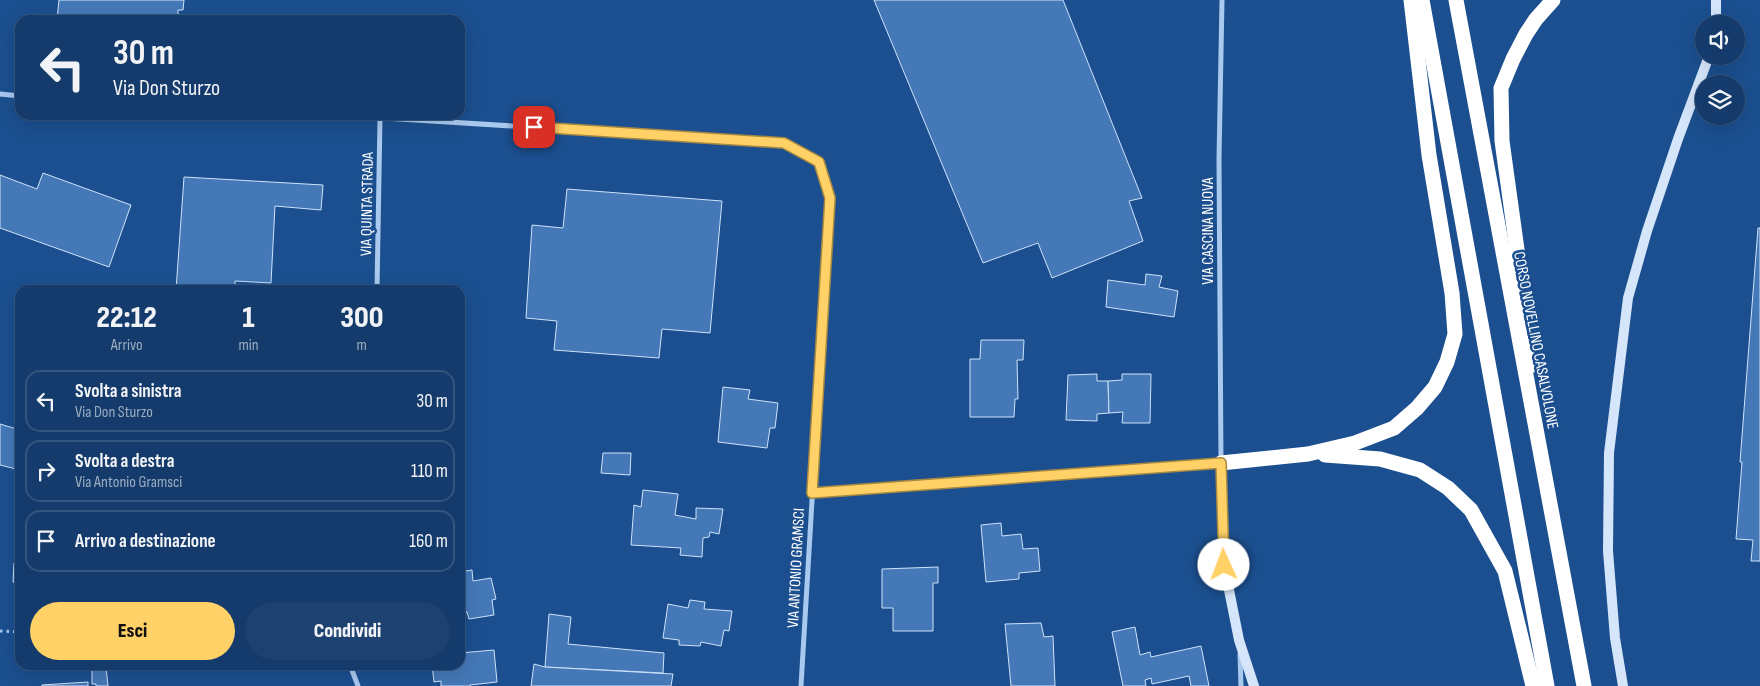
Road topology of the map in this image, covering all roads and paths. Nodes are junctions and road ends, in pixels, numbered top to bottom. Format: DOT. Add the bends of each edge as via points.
graph roads {
  1 [pos="1222,0"];
  2 [pos="1411,0"];
  3 [pos="1422,0"];
  4 [pos="1456,0"];
  5 [pos="1554,0"];
  6 [pos="1716,0"];
  7 [pos="1716,15"];
  8 [pos="1706,65"];
  9 [pos="0,94"];
  10 [pos="15,96"];
  11 [pos="380,120"];
  12 [pos="412,120"];
  13 [pos="377,285"];
  14 [pos="1308,454"];
  15 [pos="1221,463"];
  16 [pos="812,493"];
  17 [pos="1557,537"];
  18 [pos="0,631"];
  19 [pos="15,632"];
  20 [pos="1239,640"];
  21 [pos="352,670"];
  22 [pos="358,686"];
  23 [pos="801,686"];
  24 [pos="1241,686"];
  25 [pos="1254,686"];
  26 [pos="1533,686"];
  27 [pos="1547,686"];
  28 [pos="1584,686"];
  29 [pos="1623,686"];
  1 -- 15 [label="street, VIA CASCINA NUOVA" via="1219,159"];
  2 -- 14 [label="highway" via="1429,156 1452,293 1455,334 1435,387 1394,428 1356,443"];
  3 -- 27 [label="highway"];
  4 -- 17 [label="highway, CORSO NOVELLINO CASALVOLONE"];
  5 -- 17 [label="highway" via="1526,34 1501,88 1502,140"];
  6 -- 7 [label="street"];
  8 -- 29 [label="street" via="1647,230 1628,298 1610,453 1608,531 1615,638"];
  9 -- 10 [label="street"];
  11 -- 13 [label="street, VIA QUINTA STRADA"];
  12 -- 16 [label="street, VIA ANTONIO GRAMSCI" via="784,143 819,162 830,198"];
  14 -- 15 [label="highway"];
  14 -- 26 [label="highway" via="1380,459 1420,470 1448,488 1471,510 1505,571"];
  15 -- 16 [label="street"];
  15 -- 20 [label="street" via="1224,565"];
  16 -- 23 [label="street, VIA ANTONIO GRAMSCI"];
  17 -- 28 [label="highway, CORSO NOVELLINO CASALVOLONE"];
  18 -- 19 [label="path"];
  20 -- 24 [label="street"];
  20 -- 25 [label="street"];
  21 -- 22 [label="street"];
}
